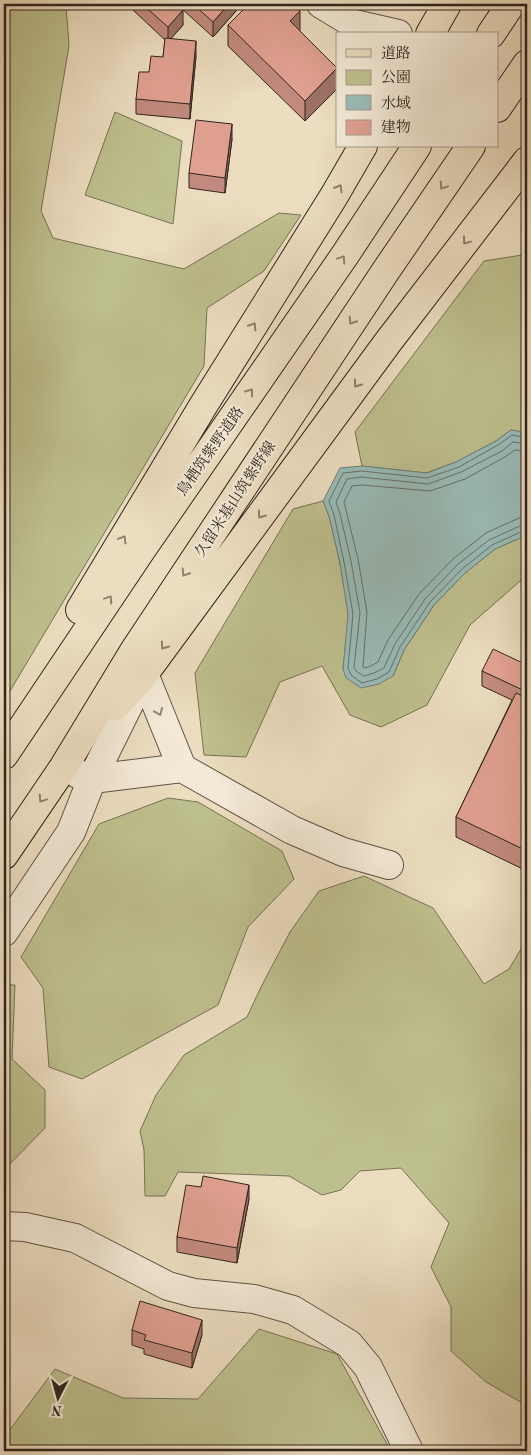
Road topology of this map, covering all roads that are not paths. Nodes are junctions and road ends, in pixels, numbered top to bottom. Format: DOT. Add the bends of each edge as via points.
graph roads {
  1 [pos="321,4"];
  2 [pos="448,4"];
  3 [pos="511,4"];
  4 [pos="389,32"];
  5 [pos="431,32"];
  6 [pos="492,32"];
  7 [pos="527,64"];
  8 [pos="498,107"];
  9 [pos="362,148"];
  10 [pos="416,148"];
  11 [pos="470,148"];
  12 [pos="527,161"];
  13 [pos="139,662"];
  14 [pos="4,749"];
  15 [pos="4,756"];
  16 [pos="63,768"];
  17 [pos="182,768"];
  18 [pos="92,779"];
  19 [pos="4,855"];
  20 [pos="389,864"];
  21 [pos="4,932"];
  22 [pos="4,1226"];
  23 [pos="408,1451"];
  1 -- 4 [label="street" via="354,24"];
  2 -- 5 [label="main road"];
  3 -- 6 [label="main road"];
  7 -- 8 [label="main road"];
  14 -- 9 [label="main road, one-way" via="80,611"];
  15 -- 10 [label="main road, 鳥栖筑紫野道路, one-way"];
  11 -- 13 [label="main road, 久留米基山筑紫野線, one-way" via="385,272"];
  12 -- 13 [label="main road, one-way"];
  13 -- 16 [label="main road"];
  13 -- 17 [label="street, one-way"];
  13 -- 18 [label="street"];
  16 -- 18 [label="street"];
  16 -- 19 [label="main road, one-way"];
  17 -- 18 [label="street"];
  17 -- 20 [label="street" via="292,830 343,852"];
  18 -- 21 [label="street" via="71,832"];
  22 -- 23 [label="street" via="76,1238 168,1286 194,1293 254,1299 293,1310 349,1344 368,1367"];
}
